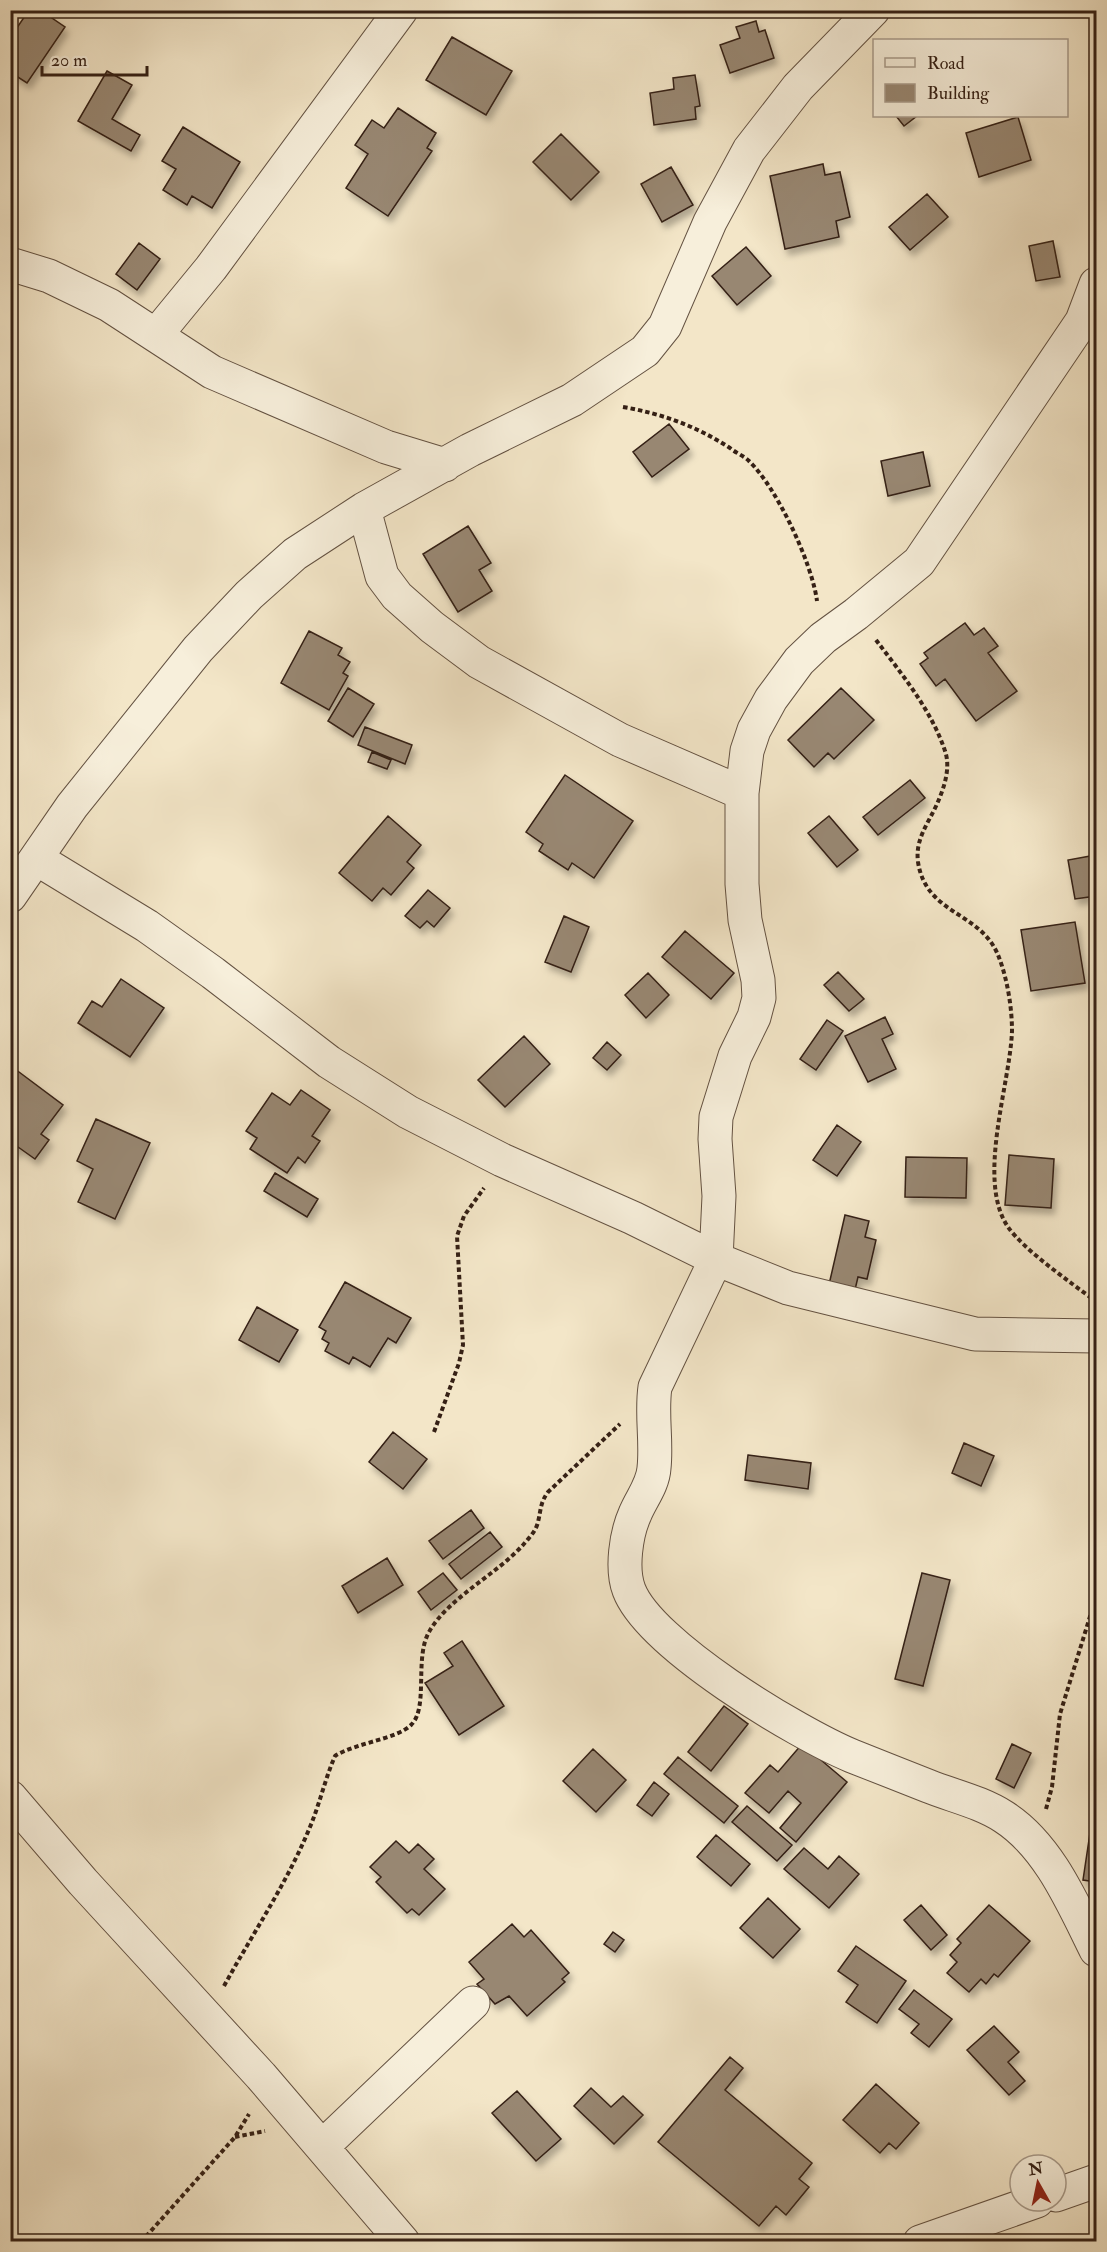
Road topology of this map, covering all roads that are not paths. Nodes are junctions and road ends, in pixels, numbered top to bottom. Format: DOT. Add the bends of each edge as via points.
graph roads {
  1 [pos="401,10"];
  2 [pos="873,10"];
  3 [pos="10,264"];
  4 [pos="1096,284"];
  5 [pos="156,335"];
  6 [pos="445,465"];
  7 [pos="364,509"];
  8 [pos="742,793"];
  9 [pos="37,859"];
  10 [pos="10,896"];
  11 [pos="716,1259"];
  12 [pos="1096,1336"];
  13 [pos="10,1797"];
  14 [pos="1096,1950"];
  15 [pos="473,2003"];
  16 [pos="322,2147"];
  17 [pos="1096,2181"];
  18 [pos="1068,2191"];
  19 [pos="1008,2212"];
  20 [pos="931,2240"];
  21 [pos="403,2241"];
  1 -- 5 [label="street" via="211,268"];
  2 -- 6 [label="street" via="798,87 749,150 710,222 665,326 645,351 572,400"];
  3 -- 5 [label="street" via="49,276 109,305"];
  4 -- 8 [label="street" via="1082,321 919,562 823,638 799,661 771,699 747,751"];
  5 -- 6 [label="street" via="212,372 265,396 386,447"];
  6 -- 7 [label="street"];
  7 -- 8 [label="street" via="382,576 397,596 432,627 479,662 620,740"];
  7 -- 9 [label="street" via="295,554 198,649 79,798"];
  8 -- 11 [label="street" via="742,884 759,998 735,1056 717,1118"];
  9 -- 10 [label="street"];
  9 -- 11 [label="street" via="156,933 329,1062 408,1112 501,1160"];
  11 -- 12 [label="street" via="788,1288 975,1334"];
  11 -- 14 [label="street" via="655,1387 654,1469 652,1481 633,1516 627,1560 629,1590 644,1614 675,1644 794,1727 851,1755 1004,1817 1038,1848"];
  13 -- 16 [label="street"];
  15 -- 16 [label="street"];
  16 -- 21 [label="street"];
  17 -- 18 [label="street"];
  19 -- 20 [label="street"];
}
